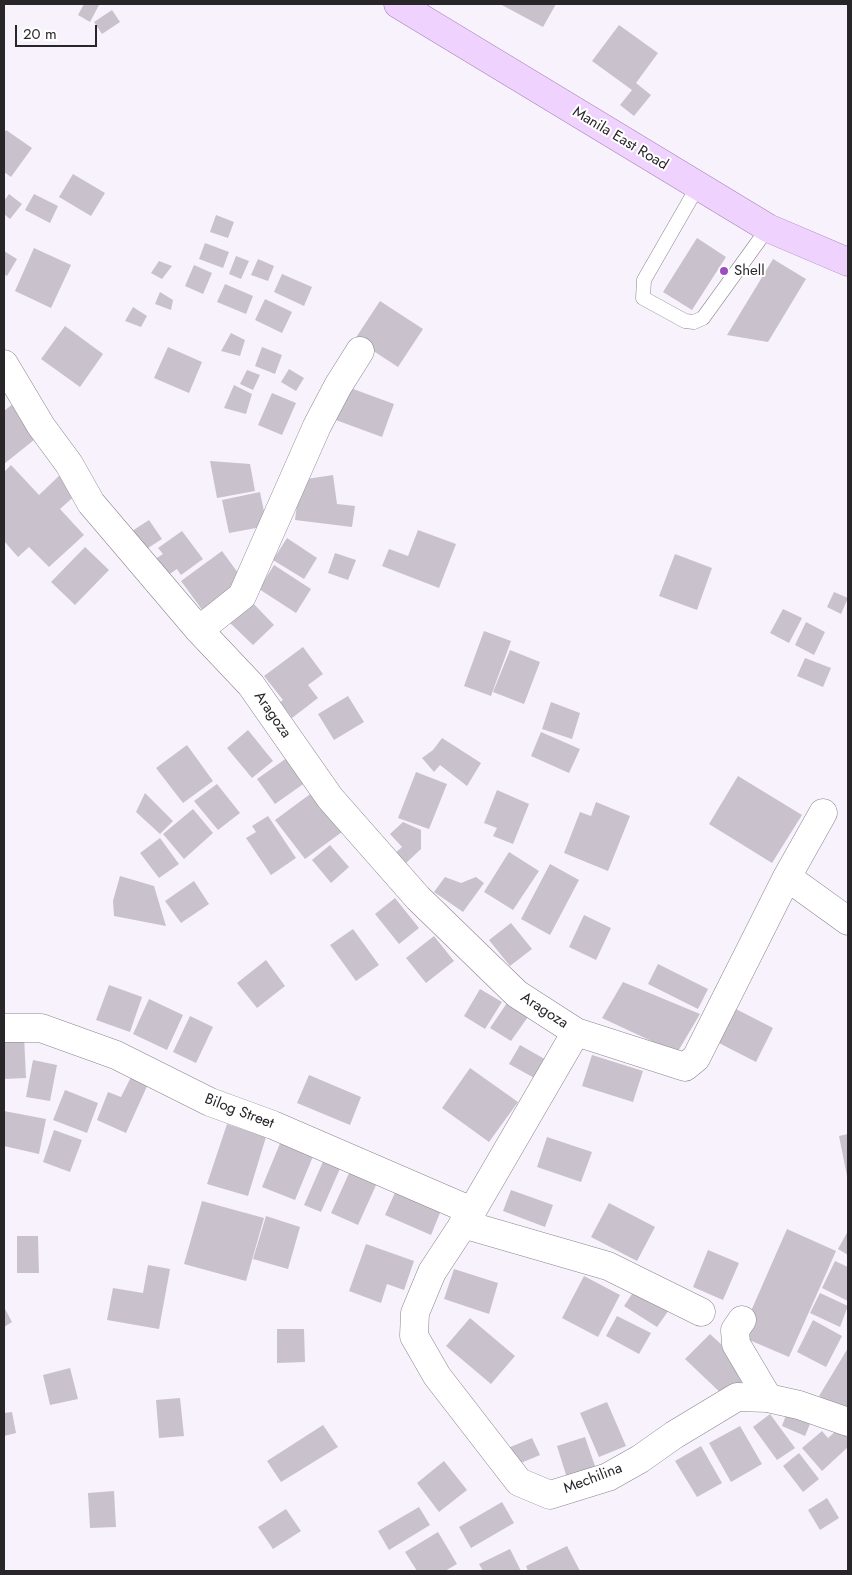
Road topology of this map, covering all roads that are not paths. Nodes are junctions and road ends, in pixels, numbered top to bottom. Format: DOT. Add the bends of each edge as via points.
graph roads {
  1 [pos="398,4"];
  2 [pos="698,186"];
  3 [pos="768,228"];
  4 [pos="848,262"];
  5 [pos="360,351"];
  6 [pos="4,364"];
  7 [pos="199,630"];
  8 [pos="823,813"];
  9 [pos="787,877"];
  10 [pos="848,921"];
  11 [pos="4,1028"];
  12 [pos="576,1032"];
  13 [pos="468,1217"];
  14 [pos="701,1312"];
  15 [pos="742,1320"];
  16 [pos="768,1398"];
  17 [pos="848,1422"];
  1 -- 2 [label="main road, Manila East Road"];
  2 -- 3 [label="main road, Manila East Road"];
  2 -- 3 [label="lane" via="644,280 643,298 685,321 703,318"];
  3 -- 4 [label="main road, Manila East Road"];
  5 -- 7 [label="street" via="317,426 242,596"];
  6 -- 7 [label="street, Aragoza" via="91,503"];
  7 -- 12 [label="street, Aragoza" via="251,685 330,798 418,898 516,994"];
  8 -- 9 [label="street"];
  9 -- 10 [label="street"];
  9 -- 12 [label="street, Aragoza" via="696,1058 685,1067"];
  11 -- 13 [label="street, Bilog Street" via="41,1028 116,1055 210,1102 273,1126"];
  12 -- 13 [label="street, Mechilina"];
  13 -- 14 [label="street, Bilog Street" via="608,1266"];
  13 -- 16 [label="street, Mechilina" via="432,1272 415,1313 414,1336 437,1376 519,1482 550,1495 608,1477 737,1398"];
  15 -- 16 [label="street" via="735,1330 736,1344"];
  16 -- 17 [label="street, Mechilina"];
}
